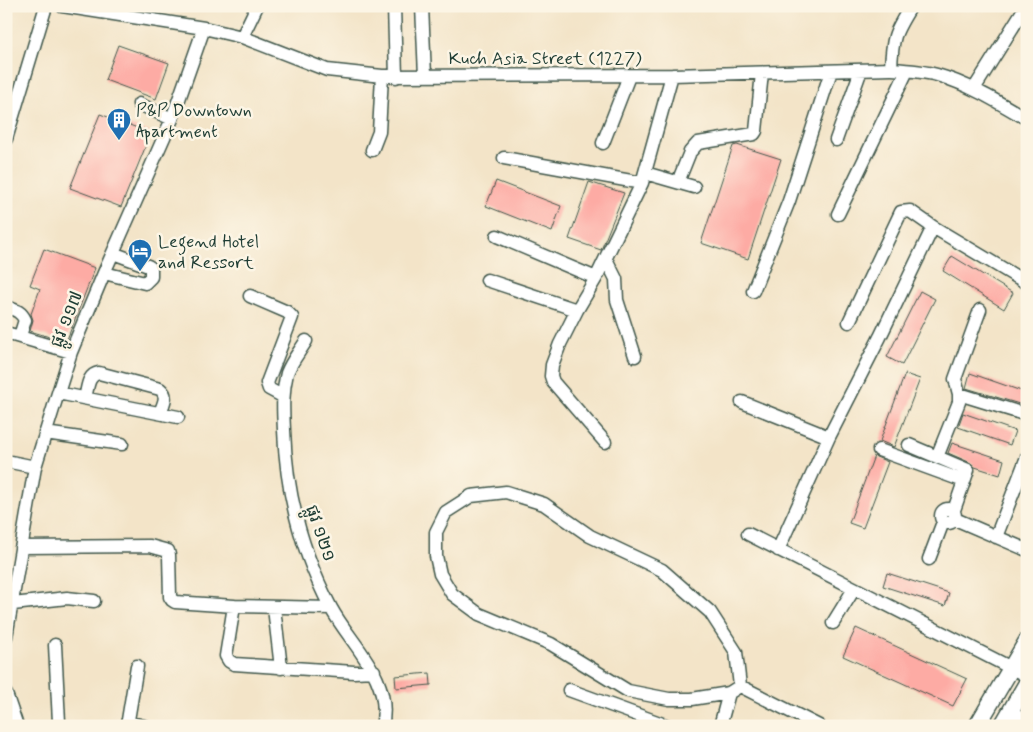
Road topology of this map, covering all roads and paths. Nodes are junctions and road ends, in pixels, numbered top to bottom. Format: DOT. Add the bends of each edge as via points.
graph roads {
  1 [pos="46,6"];
  2 [pos="62,6"];
  3 [pos="257,6"];
  4 [pos="394,6"];
  5 [pos="422,6"];
  6 [pos="911,6"];
  7 [pos="1026,6"];
  8 [pos="204,28"];
  9 [pos="242,37"];
  10 [pos="890,69"];
  11 [pos="861,70"];
  12 [pos="907,70"];
  13 [pos="831,71"];
  14 [pos="762,73"];
  15 [pos="382,76"];
  16 [pos="425,76"];
  17 [pos="628,76"];
  18 [pos="672,76"];
  19 [pos="396,77"];
  20 [pos="974,89"];
  21 [pos="139,104"];
  22 [pos="172,119"];
  23 [pos="1027,119"];
  24 [pos="6,139"];
  25 [pos="836,140"];
  26 [pos="603,143"];
  27 [pos="372,150"];
  28 [pos="504,158"];
  29 [pos="644,178"];
  30 [pos="678,182"];
  31 [pos="694,187"];
  32 [pos="838,214"];
  33 [pos="933,227"];
  34 [pos="497,236"];
  35 [pos="113,253"];
  36 [pos="606,259"];
  37 [pos="104,273"];
  38 [pos="596,278"];
  39 [pos="487,280"];
  40 [pos="1027,283"];
  41 [pos="753,291"];
  42 [pos="250,296"];
  43 [pos="6,307"];
  44 [pos="577,310"];
  45 [pos="980,310"];
  46 [pos="850,322"];
  47 [pos="6,333"];
  48 [pos="20,336"];
  49 [pos="306,341"];
  50 [pos="71,352"];
  51 [pos="635,356"];
  52 [pos="58,393"];
  53 [pos="959,394"];
  54 [pos="282,396"];
  55 [pos="85,398"];
  56 [pos="742,402"];
  57 [pos="160,413"];
  58 [pos="1027,415"];
  59 [pos="178,417"];
  60 [pos="45,433"];
  61 [pos="829,438"];
  62 [pos="605,442"];
  63 [pos="122,444"];
  64 [pos="910,445"];
  65 [pos="880,450"];
  66 [pos="1027,456"];
  67 [pos="937,457"];
  68 [pos="6,461"];
  69 [pos="36,467"];
  70 [pos="964,481"];
  71 [pos="951,517"];
  72 [pos="748,534"];
  73 [pos="996,537"];
  74 [pos="21,547"];
  75 [pos="778,550"];
  76 [pos="1027,550"];
  77 [pos="929,559"];
  78 [pos="854,589"];
  79 [pos="94,601"];
  80 [pos="13,604"];
  81 [pos="234,606"];
  82 [pos="274,608"];
  83 [pos="332,608"];
  84 [pos="834,623"];
  85 [pos="6,637"];
  86 [pos="1027,641"];
  87 [pos="55,645"];
  88 [pos="137,666"];
  89 [pos="281,668"];
  90 [pos="1011,668"];
  91 [pos="374,671"];
  92 [pos="1027,676"];
  93 [pos="1027,683"];
  94 [pos="740,686"];
  95 [pos="569,690"];
  96 [pos="728,693"];
  97 [pos="6,694"];
  98 [pos="1006,719"];
  99 [pos="1027,722"];
  100 [pos="127,724"];
  101 [pos="386,725"];
  102 [pos="17,726"];
  103 [pos="58,726"];
  104 [pos="144,726"];
  105 [pos="668,726"];
  106 [pos="720,726"];
  107 [pos="819,726"];
  108 [pos="977,726"];
  1 -- 24 [label="street"];
  2 -- 8 [label="street, Kuch Asia Street (1227)"];
  3 -- 9 [label="street"];
  4 -- 19 [label="street"];
  5 -- 16 [label="street"];
  6 -- 10 [label="street" via="895,31"];
  7 -- 20 [label="street"];
  8 -- 9 [label="street, Kuch Asia Street (1227)"];
  8 -- 22 [label="street, ផ្លូវ ១១៧"];
  9 -- 15 [label="street, Kuch Asia Street (1227)" via="327,70"];
  10 -- 11 [label="street, Kuch Asia Street (1227)"];
  10 -- 12 [label="street, Kuch Asia Street (1227)"];
  11 -- 13 [label="street, Kuch Asia Street (1227)"];
  11 -- 25 [label="street"];
  12 -- 20 [label="street, Kuch Asia Street (1227)" via="936,75"];
  12 -- 32 [label="street"];
  13 -- 14 [label="street, Kuch Asia Street (1227)"];
  13 -- 41 [label="street" via="789,201"];
  14 -- 18 [label="street, Kuch Asia Street (1227)"];
  14 -- 30 [label="street" via="754,134 698,143 690,152"];
  15 -- 19 [label="street, Kuch Asia Street (1227)"];
  15 -- 27 [label="street" via="379,132"];
  16 -- 17 [label="street, Kuch Asia Street (1227)"];
  16 -- 19 [label="street, Kuch Asia Street (1227)"];
  17 -- 18 [label="street, Kuch Asia Street (1227)"];
  17 -- 26 [label="street"];
  18 -- 29 [label="street"];
  20 -- 23 [label="street, Kuch Asia Street (1227)"];
  21 -- 22 [label="street"];
  22 -- 35 [label="street, ផ្លូវ ១១៧"];
  28 -- 29 [label="street"];
  29 -- 30 [label="street"];
  29 -- 36 [label="street"];
  30 -- 31 [label="street"];
  33 -- 40 [label="street"];
  33 -- 46 [label="street" via="910,211 901,212"];
  33 -- 61 [label="street"];
  34 -- 38 [label="street"];
  35 -- 37 [label="street, ផ្លូវ ១១៧"];
  35 -- 37 [label="street" via="148,266 151,276 145,284"];
  36 -- 38 [label="street"];
  36 -- 51 [label="street" via="616,279 617,300"];
  37 -- 50 [label="street, ផ្លូវ ១១៧"];
  38 -- 44 [label="street"];
  39 -- 44 [label="street"];
  42 -- 54 [label="street" via="292,317 267,383 269,389"];
  43 -- 48 [label="street" via="23,314 25,320"];
  44 -- 62 [label="street" via="552,365 551,376 557,388"];
  45 -- 53 [label="street" via="955,379"];
  47 -- 48 [label="street"];
  48 -- 50 [label="street"];
  49 -- 54 [label="street, ផ្លូវ ១២១" via="288,371"];
  50 -- 52 [label="street, ផ្លូវ ១១៧"];
  52 -- 55 [label="street"];
  52 -- 60 [label="street, ផ្លូវ ១១៧"];
  53 -- 58 [label="street"];
  53 -- 67 [label="street" via="958,406"];
  54 -- 83 [label="street, ផ្លូវ ១២១" via="285,460 292,500 305,548"];
  55 -- 57 [label="street"];
  55 -- 57 [label="street" via="90,378 99,373 160,389 165,398"];
  56 -- 61 [label="street"];
  57 -- 59 [label="street"];
  60 -- 63 [label="street"];
  60 -- 69 [label="street, ផ្លូវ ១១៧"];
  61 -- 75 [label="street"];
  64 -- 67 [label="street"];
  65 -- 70 [label="street"];
  66 -- 73 [label="street"];
  67 -- 70 [label="street" via="968,470"];
  68 -- 69 [label="street"];
  69 -- 74 [label="street, ផ្លូវ ១១៧"];
  70 -- 71 [label="street"];
  71 -- 73 [label="street"];
  71 -- 77 [label="street"];
  72 -- 75 [label="street"];
  73 -- 76 [label="street"];
  74 -- 80 [label="street, ផ្លូវ ១១៧"];
  74 -- 81 [label="street" via="163,548 169,555 172,600"];
  75 -- 78 [label="street"];
  78 -- 84 [label="street"];
  78 -- 90 [label="street"];
  79 -- 80 [label="street" via="67,598"];
  80 -- 85 [label="street, ផ្លូវ ១១៧"];
  81 -- 82 [label="street"];
  81 -- 89 [label="street" via="226,656 229,661"];
  82 -- 83 [label="street"];
  82 -- 89 [label="street"];
  83 -- 91 [label="street, ផ្លូវ ១២១"];
  86 -- 90 [label="main road"];
  87 -- 103 [label="street"];
  88 -- 100 [label="street"];
  89 -- 91 [label="street"];
  90 -- 92 [label="street"];
  90 -- 108 [label="main road"];
  91 -- 101 [label="street, ផ្លូវ ១២១"];
  93 -- 98 [label="main road"];
  94 -- 96 [label="street"];
  94 -- 96 [label="street" via="736,652 710,612 662,570 590,536 544,504 506,492 472,496 446,512 436,532 440,574 452,594 479,614 551,644 628,691 669,699"];
  94 -- 107 [label="street"];
  95 -- 105 [label="street"];
  96 -- 106 [label="street"];
  97 -- 102 [label="street"];
  98 -- 99 [label="street"];
  100 -- 104 [label="street"];
}
